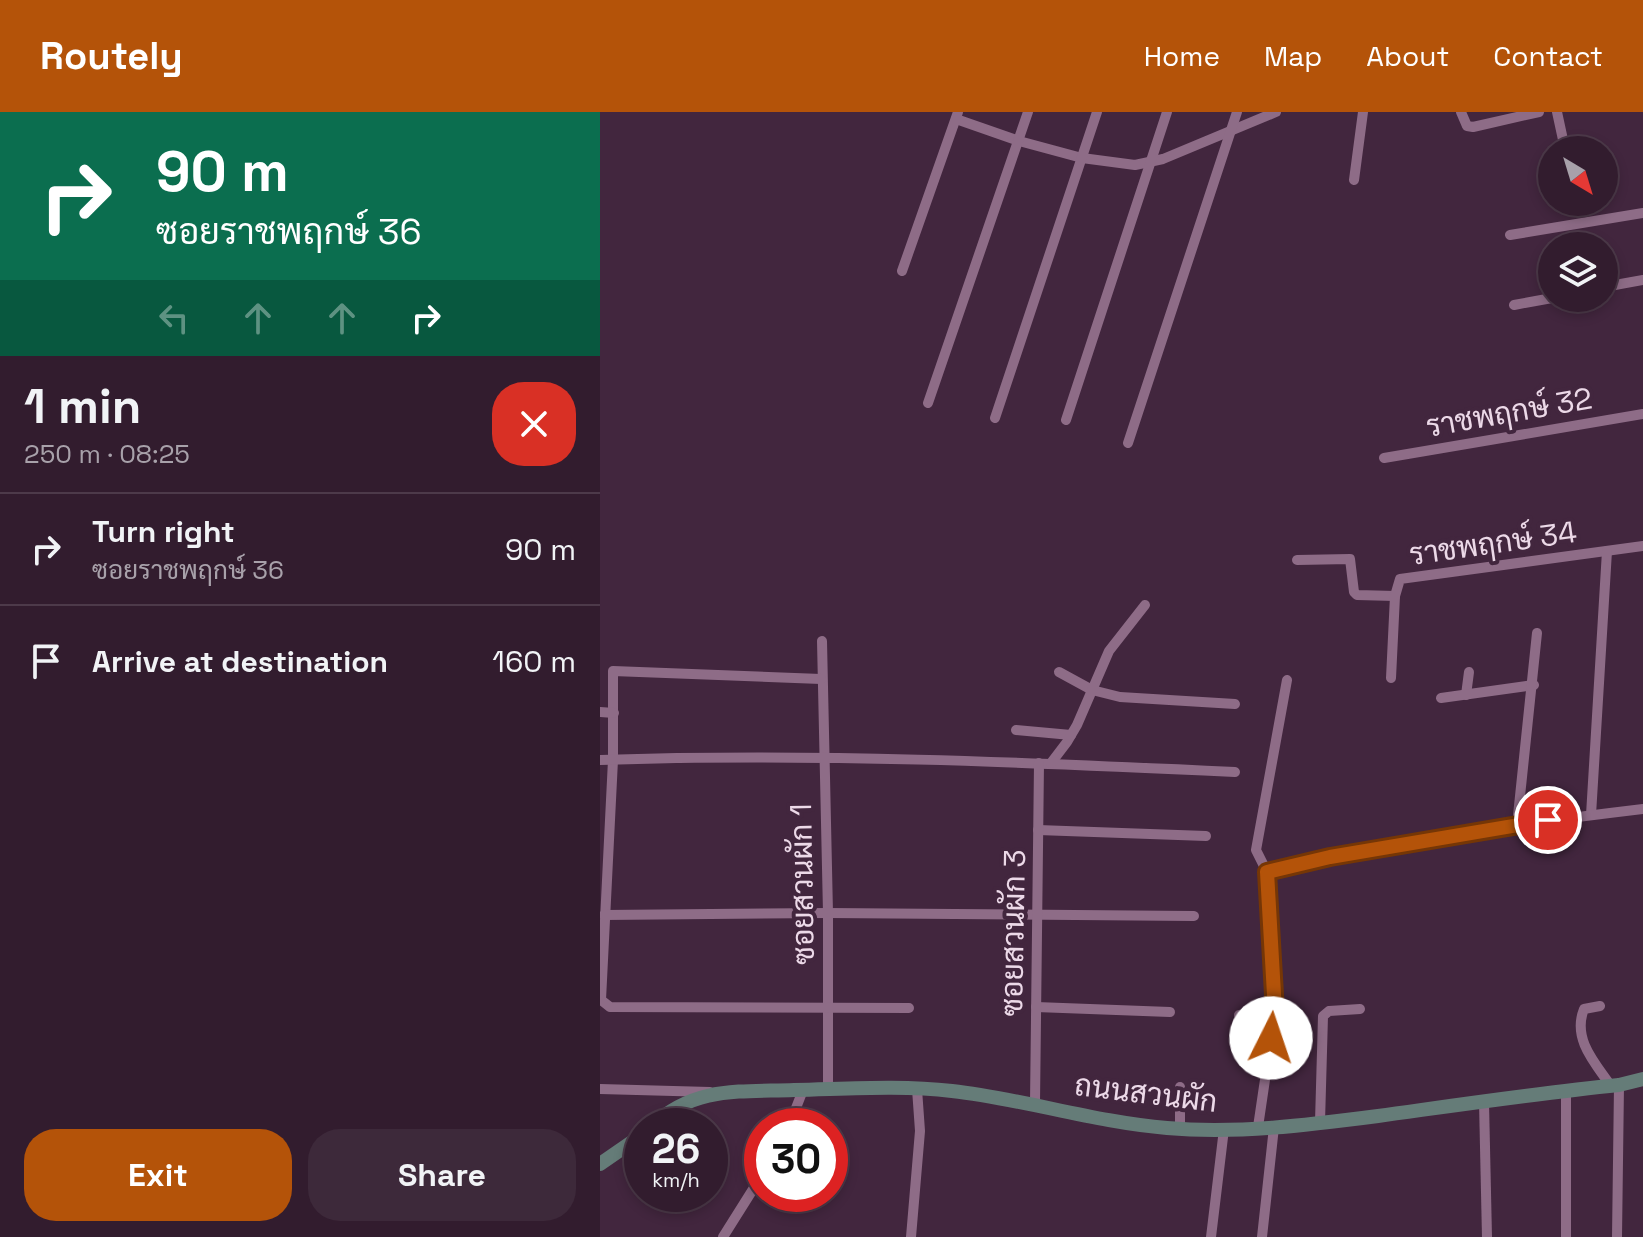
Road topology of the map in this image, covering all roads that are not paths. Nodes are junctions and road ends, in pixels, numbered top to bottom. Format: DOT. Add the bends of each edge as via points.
graph roads {
  1 [pos="1028,112"];
  2 [pos="1097,112"];
  3 [pos="1167,112"];
  4 [pos="1237,112"];
  5 [pos="1276,112"];
  6 [pos="1363,112"];
  7 [pos="1461,112"];
  8 [pos="1539,112"];
  9 [pos="1557,112"];
  10 [pos="957,116"];
  11 [pos="1231,131"];
  12 [pos="1562,136"];
  13 [pos="1019,141"];
  14 [pos="1082,158"];
  15 [pos="1151,163"];
  16 [pos="1354,180"];
  17 [pos="1643,213"];
  18 [pos="1510,235"];
  19 [pos="902,271"];
  20 [pos="1643,280"];
  21 [pos="1618,284"];
  22 [pos="1538,301"];
  23 [pos="1514,305"];
  24 [pos="928,403"];
  25 [pos="1643,414"];
  26 [pos="995,418"];
  27 [pos="1066,420"];
  28 [pos="1128,443"];
  29 [pos="1384,458"];
  30 [pos="1643,546"];
  31 [pos="1607,551"];
  32 [pos="1297,560"];
  33 [pos="1395,596"];
  34 [pos="1145,605"];
  35 [pos="1537,633"];
  36 [pos="822,641"];
  37 [pos="1059,672"];
  38 [pos="1469,672"];
  39 [pos="1391,678"];
  40 [pos="821,679"];
  41 [pos="1287,680"];
  42 [pos="1534,685"];
  43 [pos="1092,690"];
  44 [pos="1466,695"];
  45 [pos="1441,698"];
  46 [pos="1235,704"];
  47 [pos="600,712"];
  48 [pos="614,713"];
  49 [pos="1016,730"];
  50 [pos="1071,735"];
  51 [pos="824,759"];
  52 [pos="600,760"];
  53 [pos="613,760"];
  54 [pos="1045,763"];
  55 [pos="1235,772"];
  56 [pos="1643,809"];
  57 [pos="1591,815"];
  58 [pos="1517,825"];
  59 [pos="1038,830"];
  60 [pos="1206,836"];
  61 [pos="1267,872"];
  62 [pos="828,913"];
  63 [pos="1036,913"];
  64 [pos="604,915"];
  65 [pos="1194,916"];
  66 [pos="1600,1006"];
  67 [pos="1036,1007"];
  68 [pos="909,1008"];
  69 [pos="828,1009"];
  70 [pos="1360,1009"];
  71 [pos="1170,1012"];
  72 [pos="1275,1012"];
  73 [pos="1239,1015"];
  74 [pos="1643,1079"];
  75 [pos="1615,1086"];
  76 [pos="1180,1087"];
  77 [pos="828,1088"];
  78 [pos="600,1089"];
  79 [pos="917,1089"];
  80 [pos="803,1090"];
  81 [pos="1566,1091"];
  82 [pos="718,1093"];
  83 [pos="1484,1102"];
  84 [pos="1035,1103"];
  85 [pos="676,1108"];
  86 [pos="796,1108"];
  87 [pos="1320,1122"];
  88 [pos="1258,1127"];
  89 [pos="1274,1127"];
  90 [pos="1180,1129"];
  91 [pos="1224,1129"];
  92 [pos="624,1147"];
  93 [pos="600,1164"];
  94 [pos="744,1204"];
  95 [pos="723,1237"];
  96 [pos="911,1237"];
  97 [pos="1211,1237"];
  98 [pos="1262,1237"];
  99 [pos="1487,1237"];
  100 [pos="1566,1237"];
  101 [pos="1617,1237"];
  1 -- 13 [label="street"];
  2 -- 14 [label="street"];
  3 -- 15 [label="street"];
  4 -- 11 [label="street"];
  5 -- 11 [label="street"];
  6 -- 16 [label="street"];
  7 -- 8 [label="street" via="1467,126 1473,127"];
  9 -- 12 [label="street"];
  10 -- 13 [label="street"];
  10 -- 19 [label="street"];
  11 -- 15 [label="street"];
  11 -- 28 [label="street"];
  13 -- 14 [label="street"];
  13 -- 24 [label="street"];
  14 -- 15 [label="street"];
  14 -- 26 [label="street"];
  15 -- 27 [label="street"];
  17 -- 18 [label="street"];
  20 -- 21 [label="street"];
  22 -- 23 [label="street"];
  25 -- 29 [label="street, ราชพฤกษ์ 32"];
  30 -- 31 [label="street, ราชพฤกษ์ 34"];
  31 -- 33 [label="street, ราชพฤกษ์ 34" via="1404,577"];
  31 -- 57 [label="street"];
  32 -- 33 [label="street" via="1350,559 1357,595"];
  33 -- 39 [label="street, ราชพฤกษ์ 34"];
  34 -- 43 [label="street" via="1109,651"];
  35 -- 42 [label="street"];
  36 -- 40 [label="street, ซอยสวนผัก 1"];
  37 -- 43 [label="street"];
  38 -- 44 [label="street"];
  40 -- 48 [label="street" via="613,671"];
  40 -- 51 [label="street, ซอยสวนผัก 1"];
  41 -- 61 [label="street" via="1256,850"];
  42 -- 44 [label="street"];
  42 -- 58 [label="street"];
  43 -- 46 [label="street" via="1120,697"];
  43 -- 50 [label="street"];
  44 -- 45 [label="street"];
  47 -- 48 [label="street"];
  48 -- 53 [label="street"];
  49 -- 50 [label="street"];
  50 -- 54 [label="street"];
  51 -- 53 [label="street"];
  51 -- 54 [label="street"];
  51 -- 62 [label="street, ซอยสวนผัก 1"];
  52 -- 53 [label="street"];
  53 -- 64 [label="street"];
  54 -- 55 [label="street"];
  54 -- 59 [label="street, ซอยสวนผัก 3"];
  56 -- 57 [label="street"];
  57 -- 58 [label="street"];
  58 -- 61 [label="street"];
  59 -- 60 [label="street"];
  59 -- 63 [label="street, ซอยสวนผัก 3"];
  61 -- 72 [label="street"];
  62 -- 63 [label="street"];
  62 -- 64 [label="street"];
  62 -- 69 [label="street, ซอยสวนผัก 1"];
  63 -- 65 [label="street"];
  63 -- 67 [label="street, ซอยสวนผัก 3"];
  64 -- 69 [label="street" via="605,1005"];
  66 -- 75 [label="street" via="1584,1009 1581,1034"];
  67 -- 71 [label="street"];
  67 -- 84 [label="street, ซอยสวนผัก 3"];
  68 -- 69 [label="street"];
  69 -- 77 [label="street, ซอยสวนผัก 1"];
  70 -- 87 [label="street" via="1323,1016"];
  72 -- 73 [label="street"];
  72 -- 88 [label="street"];
  74 -- 75 [label="street, ถนนสวนผัก"];
  75 -- 81 [label="street, ถนนสวนผัก"];
  75 -- 101 [label="street"];
  76 -- 90 [label="street"];
  77 -- 79 [label="street, ถนนสวนผัก"];
  77 -- 80 [label="street, ถนนสวนผัก"];
  78 -- 82 [label="street"];
  79 -- 84 [label="street, ถนนสวนผัก"];
  79 -- 96 [label="street" via="920,1131"];
  80 -- 82 [label="street, ถนนสวนผัก"];
  80 -- 86 [label="street"];
  81 -- 83 [label="street, ถนนสวนผัก"];
  81 -- 100 [label="street"];
  82 -- 85 [label="street, ถนนสวนผัก"];
  83 -- 87 [label="street, ถนนสวนผัก"];
  83 -- 99 [label="street"];
  84 -- 90 [label="street, ถนนสวนผัก" via="1123,1123"];
  87 -- 89 [label="street, ถนนสวนผัก"];
  88 -- 89 [label="street, ถนนสวนผัก"];
  88 -- 91 [label="street, ถนนสวนผัก"];
  89 -- 98 [label="street"];
  90 -- 91 [label="street, ถนนสวนผัก"];
  91 -- 97 [label="street"];
  92 -- 93 [label="street"];
  94 -- 95 [label="street"];
}
